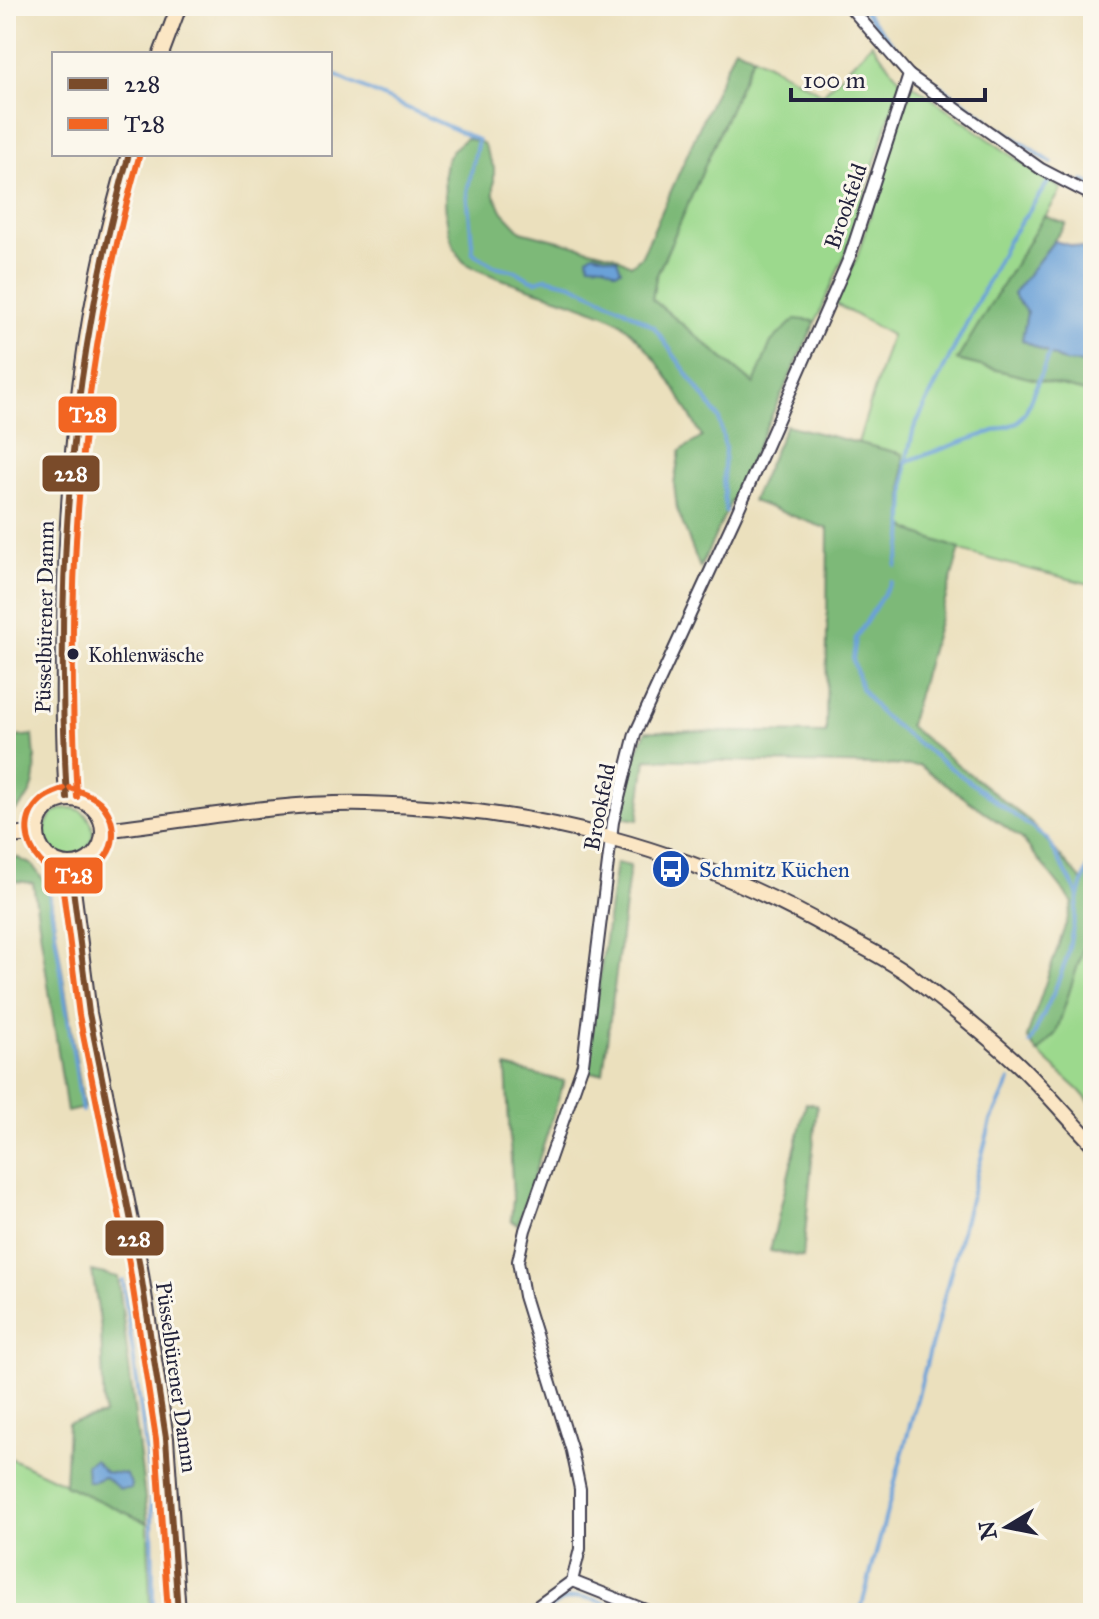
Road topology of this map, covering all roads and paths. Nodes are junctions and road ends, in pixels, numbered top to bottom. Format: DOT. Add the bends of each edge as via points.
graph roads {
  1 [pos="179,6"];
  2 [pos="849,6"];
  3 [pos="162,52"];
  4 [pos="909,75"];
  5 [pos="129,156"];
  6 [pos="1093,196"];
  7 [pos="67,798"];
  8 [pos="103,830"];
  9 [pos="36,834"];
  10 [pos="6,836"];
  11 [pos="611,838"];
  12 [pos="70,866"];
  13 [pos="1093,1144"];
  14 [pos="572,1581"];
  15 [pos="178,1613"];
  16 [pos="528,1613"];
  17 [pos="653,1613"];
  1 -- 3 [label="main road"];
  2 -- 4 [label="street"];
  4 -- 6 [label="street" via="1041,169"];
  4 -- 11 [label="street, Brookfeld" via="850,256 635,734"];
  5 -- 7 [label="main road, Püsselbürener Damm" via="95,294 72,449 64,661"];
  7 -- 8 [label="main road" via="95,810"];
  7 -- 9 [label="main road" via="48,806"];
  8 -- 11 [label="main road" via="264,807 366,803 473,810"];
  8 -- 12 [label="main road" via="90,859"];
  9 -- 10 [label="main road"];
  9 -- 12 [label="main road" via="43,853"];
  11 -- 13 [label="main road" via="698,865 779,900 904,971 1018,1064"];
  11 -- 14 [label="street, Brookfeld" via="583,1064 518,1261 580,1489 580,1549"];
  12 -- 15 [label="main road, Püsselbürener Damm" via="89,1013 139,1261 166,1438"];
  14 -- 16 [label="street"];
  14 -- 17 [label="street"];
}
